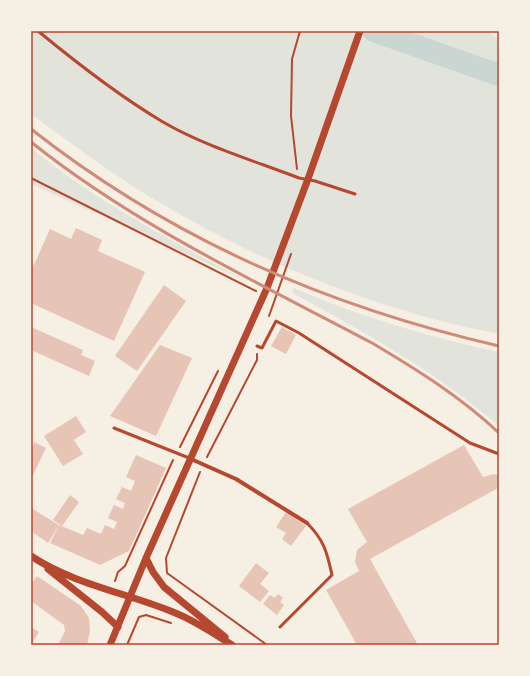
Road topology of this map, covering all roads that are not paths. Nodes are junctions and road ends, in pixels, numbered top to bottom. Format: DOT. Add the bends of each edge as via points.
graph roads {
  1 [pos="38,31"];
  2 [pos="360,31"];
  3 [pos="308,180"];
  4 [pos="355,194"];
  5 [pos="257,346"];
  6 [pos="114,428"];
  7 [pos="499,454"];
  8 [pos="191,459"];
  9 [pos="307,523"];
  10 [pos="31,556"];
  11 [pos="146,558"];
  12 [pos="42,563"];
  13 [pos="130,597"];
  14 [pos="118,626"];
  15 [pos="280,626"];
  16 [pos="110,645"];
  17 [pos="233,645"];
  1 -- 3 [label="lane" via="100,81 164,123 195,138"];
  2 -- 3 [label="street"];
  3 -- 4 [label="lane"];
  3 -- 8 [label="street" via="262,302"];
  5 -- 7 [label="lane" via="262,348 276,321 299,333 470,443"];
  6 -- 8 [label="lane"];
  8 -- 9 [label="street" via="236,479"];
  8 -- 11 [label="street"];
  9 -- 15 [label="lane" via="320,536 332,574"];
  10 -- 12 [label="street"];
  11 -- 13 [label="street"];
  11 -- 17 [label="street" via="164,587 209,622"];
  12 -- 13 [label="street"];
  12 -- 14 [label="street"];
  13 -- 14 [label="street"];
  13 -- 17 [label="street" via="174,612"];
  14 -- 16 [label="street"];
}
